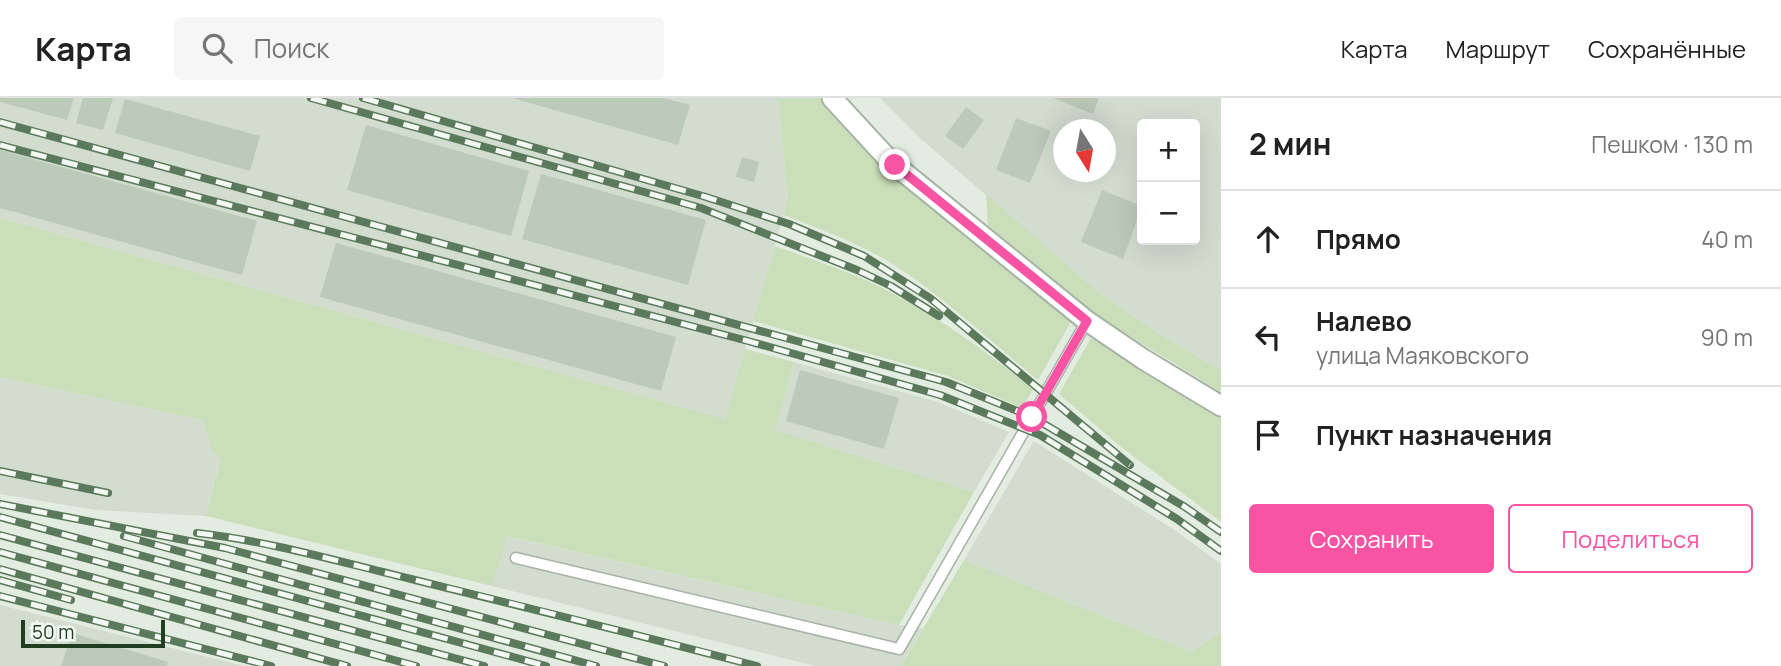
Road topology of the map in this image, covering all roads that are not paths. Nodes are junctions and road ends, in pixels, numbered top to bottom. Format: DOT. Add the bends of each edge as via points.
graph roads {
  1 [pos="832,98"];
  2 [pos="1087,321"];
  3 [pos="1221,406"];
  4 [pos="516,558"];
  1 -- 2 [label="street" via="890,161"];
  2 -- 3 [label="street"];
  2 -- 4 [label="lane" via="899,649"];
}
